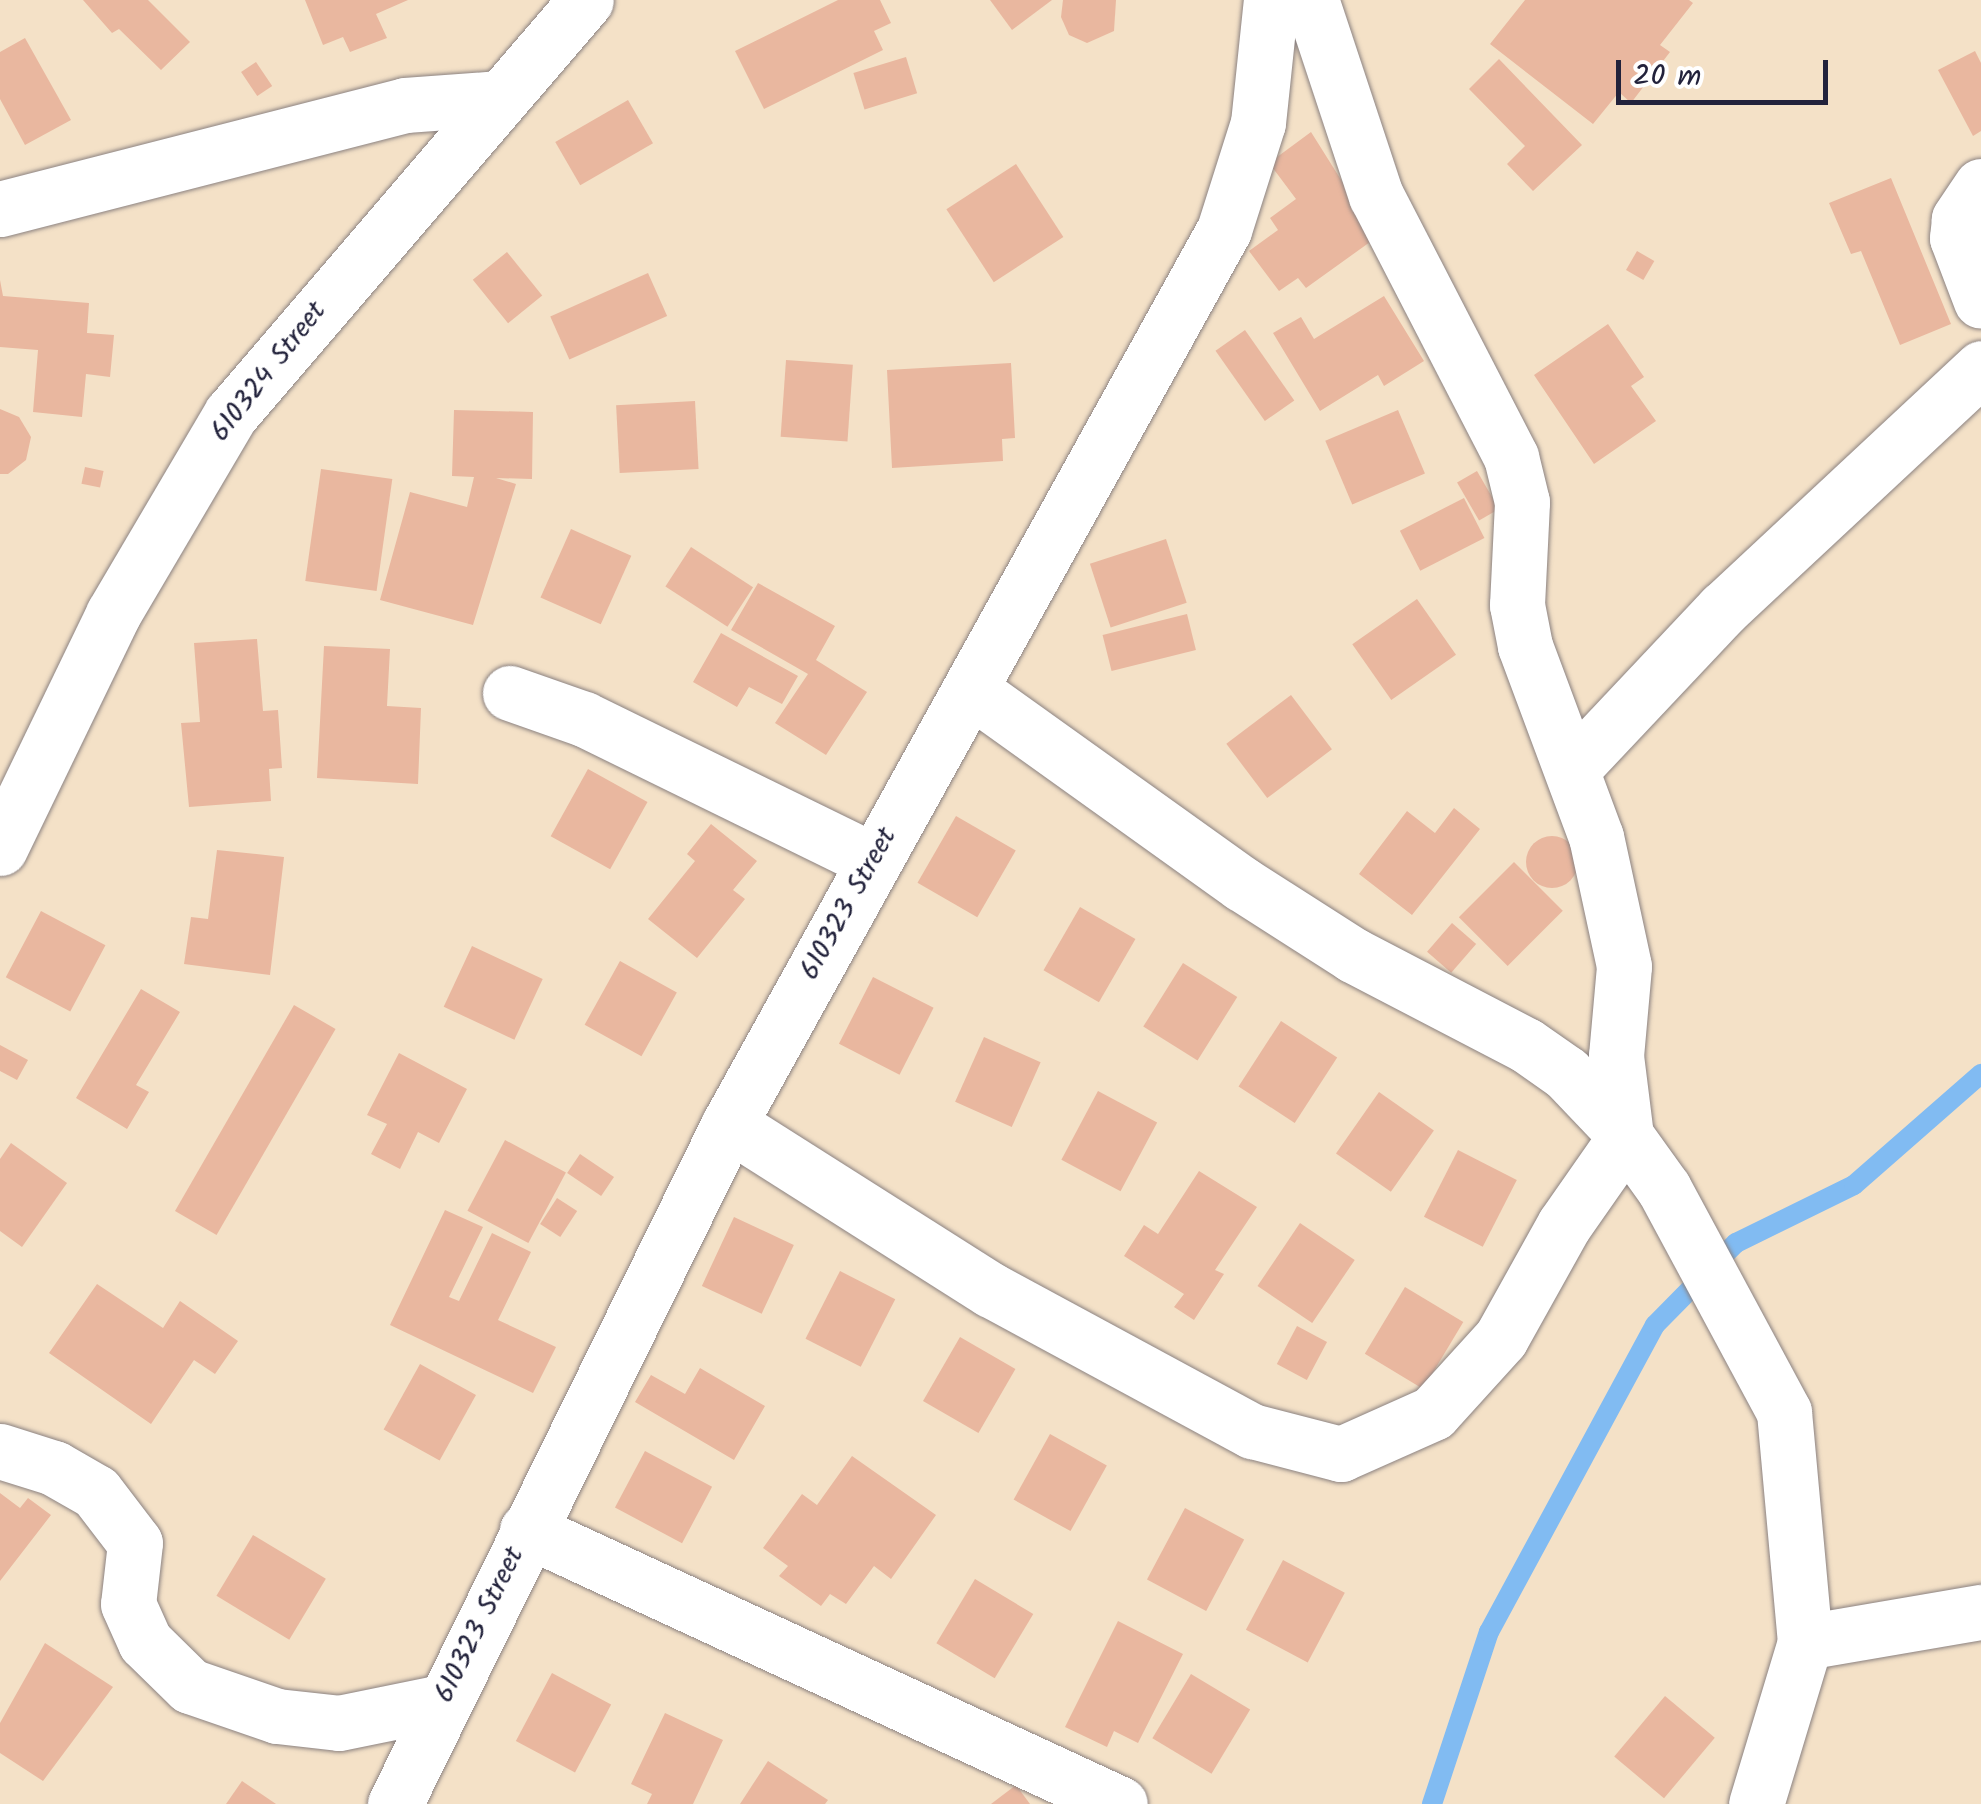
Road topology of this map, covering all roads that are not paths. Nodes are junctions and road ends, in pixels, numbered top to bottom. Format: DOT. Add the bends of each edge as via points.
graph roads {
  1 [pos="586,0"];
  2 [pos="1271,0"];
  3 [pos="1310,0"];
  4 [pos="500,98"];
  5 [pos="1981,186"];
  6 [pos="0,209"];
  7 [pos="1981,301"];
  8 [pos="1981,368"];
  9 [pos="971,690"];
  10 [pos="510,693"];
  11 [pos="1572,768"];
  12 [pos="0,848"];
  13 [pos="872,860"];
  14 [pos="729,1124"];
  15 [pos="1626,1136"];
  16 [pos="0,1451"];
  17 [pos="527,1530"];
  18 [pos="1981,1612"];
  19 [pos="1806,1642"];
  20 [pos="442,1702"];
  21 [pos="395,1804"];
  22 [pos="1120,1804"];
  23 [pos="1756,1804"];
  1 -- 4 [label="street, 610324 Street"];
  2 -- 9 [label="street, 610323 Street" via="1258,123 1224,230"];
  3 -- 11 [label="street" via="1376,196 1511,456 1522,502 1517,604 1542,695"];
  4 -- 6 [label="street" via="405,105"];
  4 -- 12 [label="street, 610324 Street" via="230,414 112,614"];
  5 -- 7 [label="street" via="1959,219 1957,238"];
  8 -- 11 [label="street" via="1723,609"];
  9 -- 13 [label="street, 610323 Street"];
  9 -- 15 [label="street" via="1242,884 1433,1000 1526,1045 1566,1074"];
  10 -- 13 [label="street" via="584,718"];
  11 -- 15 [label="street" via="1596,837 1624,966 1616,1056"];
  13 -- 14 [label="street, 610323 Street"];
  14 -- 15 [label="street" via="1026,1308 1252,1430 1341,1454 1433,1413 1501,1338 1564,1225"];
  14 -- 17 [label="street, 610323 Street"];
  15 -- 19 [label="street" via="1664,1188 1784,1412"];
  16 -- 20 [label="street" via="54,1468 96,1492 135,1544 128,1604 146,1642 190,1686 277,1716 339,1723"];
  17 -- 20 [label="street, 610323 Street"];
  17 -- 22 [label="street"];
  18 -- 19 [label="street"];
  19 -- 23 [label="street"];
  20 -- 21 [label="street, 610323 Street"];
}
